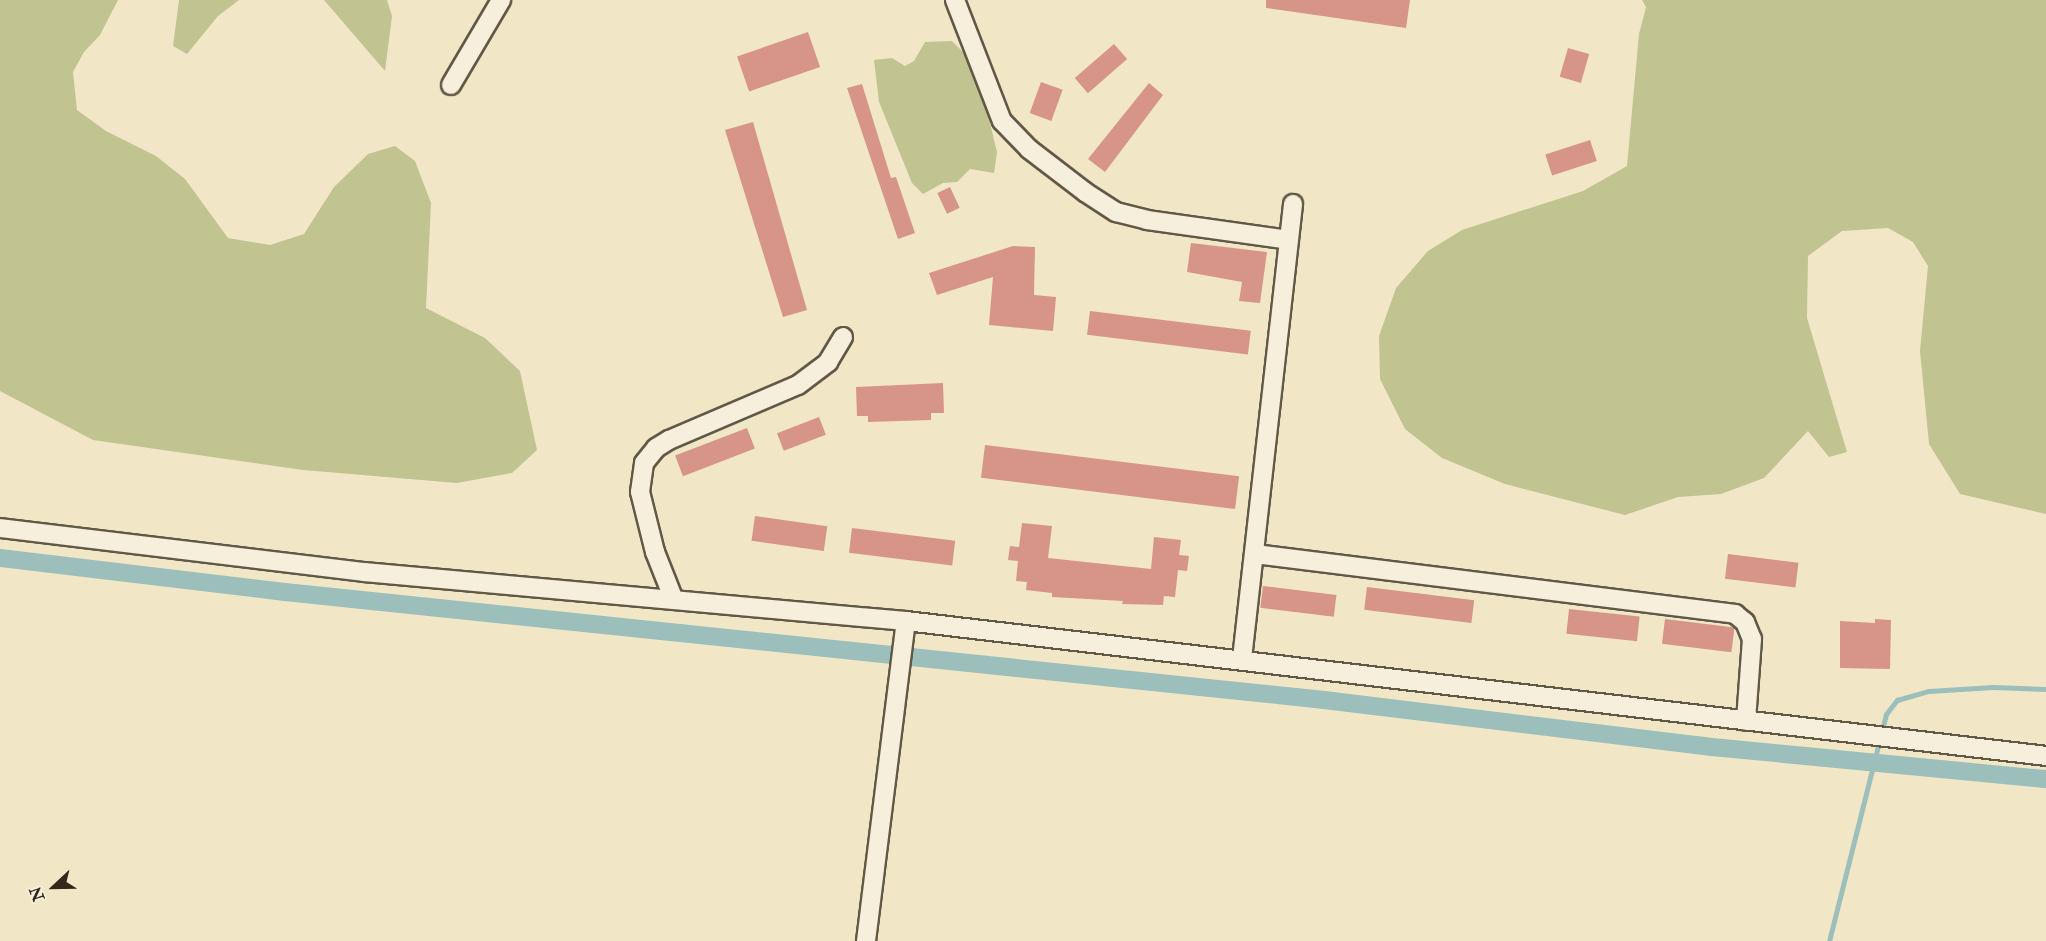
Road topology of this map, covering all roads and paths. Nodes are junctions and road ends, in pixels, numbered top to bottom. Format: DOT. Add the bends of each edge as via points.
graph roads {
  1 [pos="501,0"];
  2 [pos="955,0"];
  3 [pos="451,85"];
  4 [pos="1293,204"];
  5 [pos="1289,240"];
  6 [pos="843,337"];
  7 [pos="0,528"];
  8 [pos="1255,554"];
  9 [pos="674,600"];
  10 [pos="905,626"];
  11 [pos="1242,659"];
  12 [pos="1746,721"];
  13 [pos="2046,756"];
  14 [pos="866,941"];
  1 -- 3 [label="street"];
  2 -- 5 [label="street" via="1002,121 1029,149 1085,192 1116,212 1147,220"];
  4 -- 5 [label="street"];
  5 -- 8 [label="street"];
  6 -- 9 [label="street" via="828,362 798,385 669,440 644,463 640,492 655,552"];
  7 -- 9 [label="street" via="364,572"];
  8 -- 11 [label="street"];
  8 -- 12 [label="street" via="1735,614 1745,622 1752,639"];
  9 -- 10 [label="street"];
  10 -- 11 [label="street"];
  10 -- 14 [label="street"];
  11 -- 12 [label="street"];
  12 -- 13 [label="street"];
}
